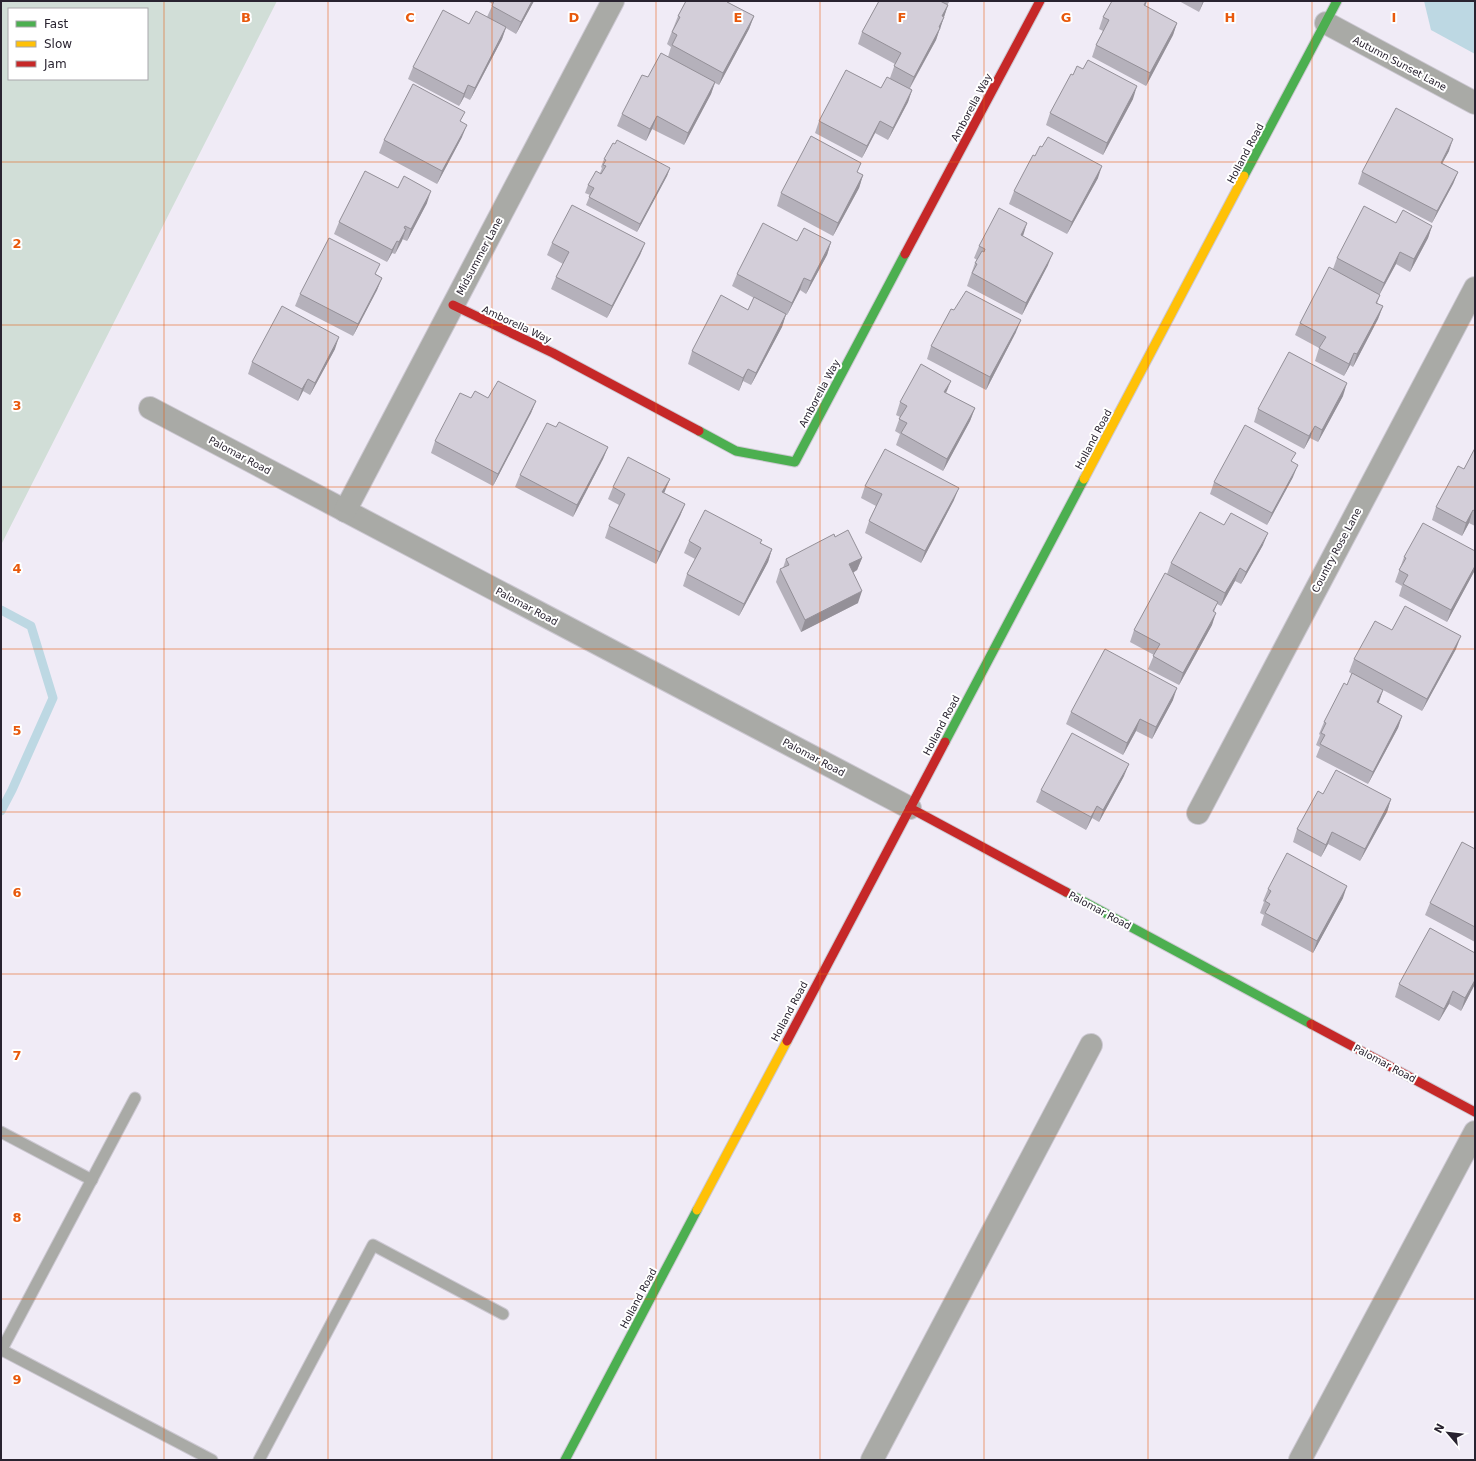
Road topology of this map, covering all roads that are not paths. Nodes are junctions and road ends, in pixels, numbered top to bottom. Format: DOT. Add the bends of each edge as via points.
graph roads {
  1 [pos="613,1"];
  2 [pos="1040,1"];
  3 [pos="1338,1"];
  4 [pos="1326,23"];
  5 [pos="1475,104"];
  6 [pos="1475,288"];
  7 [pos="453,305"];
  8 [pos="150,408"];
  9 [pos="345,511"];
  10 [pos="910,808"];
  11 [pos="1198,813"];
  12 [pos="1092,1045"];
  13 [pos="135,1098"];
  14 [pos="1475,1112"];
  15 [pos="1,1132"];
  16 [pos="1475,1132"];
  17 [pos="92,1180"];
  18 [pos="503,1314"];
  19 [pos="1,1351"];
  20 [pos="212,1460"];
  21 [pos="259,1460"];
  22 [pos="565,1460"];
  23 [pos="872,1460"];
  24 [pos="1300,1460"];
  1 -- 7 [label="street, Midsummer Lane"];
  2 -- 7 [label="main road, Amborella Way" via="795,462 736,451 553,352"];
  3 -- 4 [label="main road, Holland Road"];
  4 -- 5 [label="street, Autumn Sunset Lane"];
  4 -- 10 [label="main road, Holland Road"];
  6 -- 11 [label="street, Country Rose Lane"];
  7 -- 9 [label="street, Midsummer Lane"];
  8 -- 9 [label="street, Palomar Road"];
  9 -- 10 [label="street, Palomar Road"];
  10 -- 14 [label="main road, Palomar Road"];
  10 -- 22 [label="main road, Holland Road"];
  12 -- 23 [label="street"];
  13 -- 17 [label="lane"];
  15 -- 17 [label="lane"];
  16 -- 24 [label="street"];
  17 -- 19 [label="lane"];
  18 -- 21 [label="lane" via="373,1245"];
  19 -- 20 [label="lane"];
}
